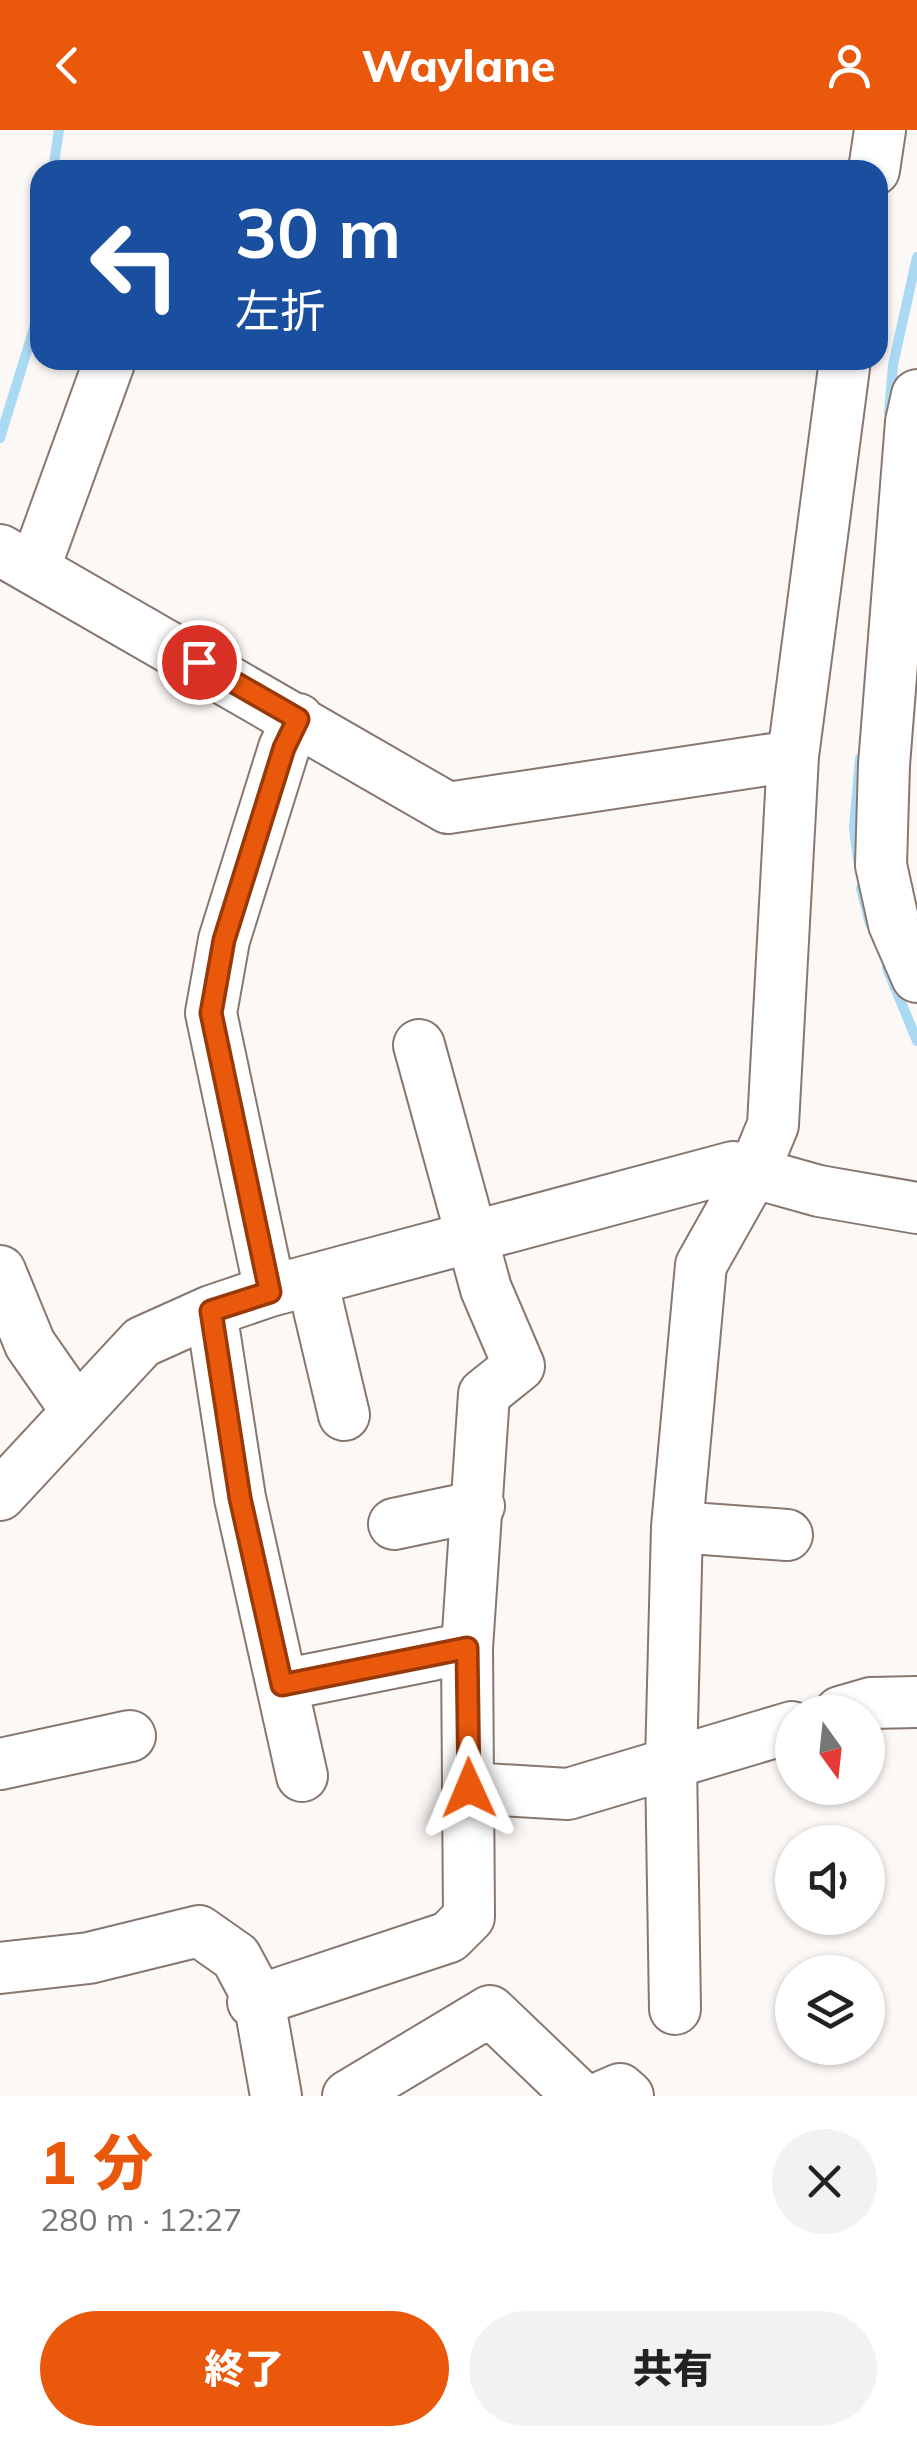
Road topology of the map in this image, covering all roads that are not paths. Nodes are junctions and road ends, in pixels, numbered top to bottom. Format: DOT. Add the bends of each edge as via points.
graph roads {
  1 [pos="880,130"];
  2 [pos="876,160"];
  3 [pos="105,370"];
  4 [pos="844,370"];
  5 [pos="917,395"];
  6 [pos="17,558"];
  7 [pos="298,719"];
  8 [pos="792,756"];
  9 [pos="917,976"];
  10 [pos="419,1045"];
  11 [pos="754,1171"];
  12 [pos="915,1215"];
  13 [pos="472,1237"];
  14 [pos="0,1271"];
  15 [pos="291,1286"];
  16 [pos="211,1311"];
  17 [pos="76,1410"];
  18 [pos="344,1415"];
  19 [pos="0,1495"];
  20 [pos="479,1506"];
  21 [pos="394,1524"];
  22 [pos="677,1527"];
  23 [pos="786,1535"];
  24 [pos="467,1648"];
  25 [pos="282,1685"];
  26 [pos="917,1702"];
  27 [pos="885,1703"];
  28 [pos="775,1731"];
  29 [pos="130,1736"];
  30 [pos="671,1763"];
  31 [pos="0,1764"];
  32 [pos="302,1776"];
  33 [pos="469,1788"];
  34 [pos="0,1968"];
  35 [pos="256,2001"];
  36 [pos="675,2009"];
  37 [pos="276,2096"];
  38 [pos="348,2096"];
  39 [pos="578,2096"];
  40 [pos="604,2096"];
  41 [pos="628,2096"];
  1 -- 2 [label="street"];
  3 -- 6 [label="street"];
  4 -- 8 [label="street"];
  5 -- 9 [label="street" via="884,765 882,865 894,924"];
  6 -- 7 [label="street"];
  7 -- 8 [label="street" via="448,808"];
  7 -- 15 [label="street" via="224,940 211,1013"];
  8 -- 11 [label="street" via="773,1125"];
  10 -- 13 [label="street"];
  11 -- 12 [label="street"];
  11 -- 13 [label="street" via="733,1167"];
  11 -- 22 [label="street" via="701,1265"];
  13 -- 15 [label="street"];
  13 -- 20 [label="street" via="519,1366 484,1394"];
  14 -- 17 [label="street" via="30,1344"];
  15 -- 16 [label="street"];
  15 -- 18 [label="street"];
  16 -- 17 [label="street" via="142,1342"];
  16 -- 25 [label="street" via="240,1498"];
  17 -- 19 [label="street"];
  20 -- 21 [label="street"];
  20 -- 24 [label="street"];
  22 -- 23 [label="street"];
  22 -- 30 [label="street"];
  24 -- 25 [label="street"];
  24 -- 33 [label="street"];
  25 -- 32 [label="street"];
  26 -- 27 [label="street"];
  28 -- 30 [label="street"];
  29 -- 31 [label="street"];
  30 -- 33 [label="street" via="568,1794"];
  30 -- 36 [label="street"];
  33 -- 35 [label="street" via="469,1917 450,1937"];
  34 -- 35 [label="street" via="89,1958 198,1931 236,1958"];
  35 -- 37 [label="street"];
  38 -- 39 [label="street" via="490,2011"];
  40 -- 41 [label="street" via="620,2090"];
}
